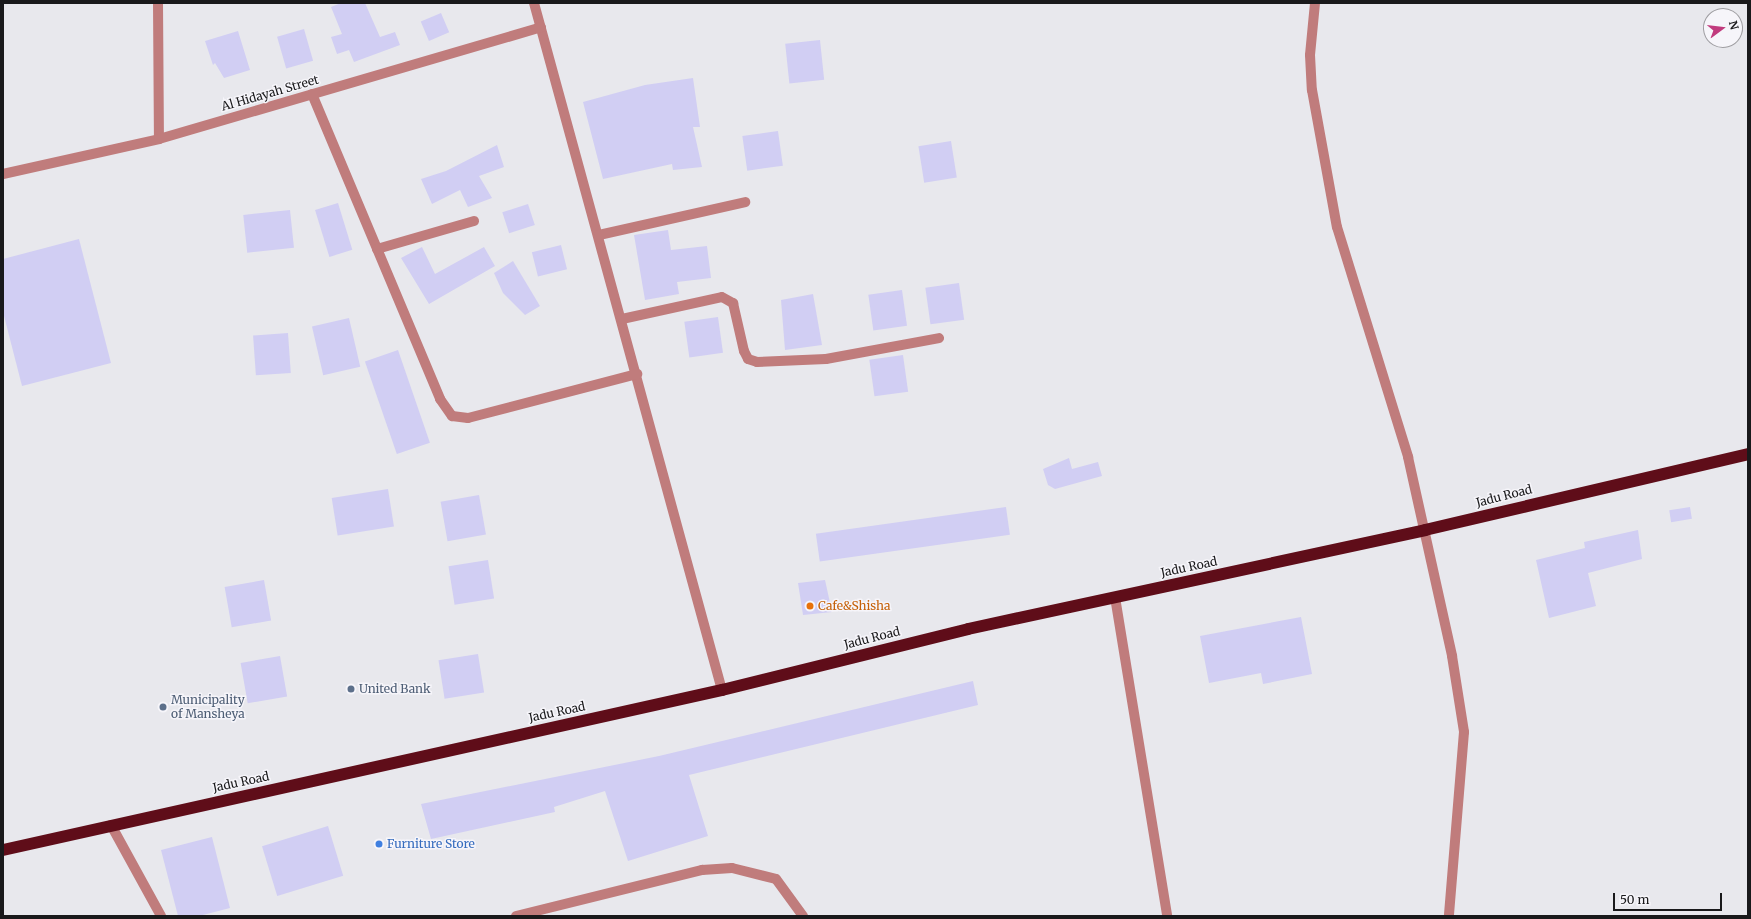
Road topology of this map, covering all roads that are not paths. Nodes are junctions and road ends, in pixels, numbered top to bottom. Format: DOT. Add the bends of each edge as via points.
graph roads {
  1 [pos="158,3"];
  2 [pos="534,3"];
  3 [pos="1315,3"];
  4 [pos="541,27"];
  5 [pos="312,94"];
  6 [pos="159,139"];
  7 [pos="3,174"];
  8 [pos="744,202"];
  9 [pos="474,221"];
  10 [pos="599,235"];
  11 [pos="377,249"];
  12 [pos="622,319"];
  13 [pos="939,338"];
  14 [pos="637,374"];
  15 [pos="1748,454"];
  16 [pos="1425,530"];
  17 [pos="1115,597"];
  18 [pos="722,690"];
  19 [pos="111,825"];
  20 [pos="3,850"];
  21 [pos="160,916"];
  22 [pos="516,916"];
  23 [pos="803,916"];
  24 [pos="1167,916"];
  25 [pos="1449,916"];
  1 -- 6 [label="street"];
  2 -- 4 [label="street"];
  3 -- 16 [label="street" via="1310,55 1312,90 1337,227 1408,457"];
  4 -- 5 [label="street, Al Hidayah Street"];
  4 -- 10 [label="street"];
  5 -- 6 [label="street, Al Hidayah Street"];
  5 -- 11 [label="street"];
  6 -- 7 [label="street, Al Hidayah Street"];
  8 -- 10 [label="street"];
  9 -- 11 [label="street"];
  10 -- 12 [label="street"];
  11 -- 14 [label="street" via="440,399 452,416 468,418"];
  12 -- 13 [label="street" via="722,297 733,303 744,351 748,359 757,362 826,359"];
  12 -- 14 [label="street"];
  14 -- 18 [label="street"];
  15 -- 16 [label="highway, Jadu Road"];
  16 -- 17 [label="highway, Jadu Road"];
  16 -- 25 [label="street" via="1464,732"];
  17 -- 18 [label="highway, Jadu Road" via="968,629"];
  17 -- 24 [label="street"];
  18 -- 19 [label="highway, Jadu Road"];
  19 -- 20 [label="highway, Jadu Road"];
  19 -- 21 [label="street"];
  22 -- 23 [label="street" via="702,870 732,868 776,879"];
}
